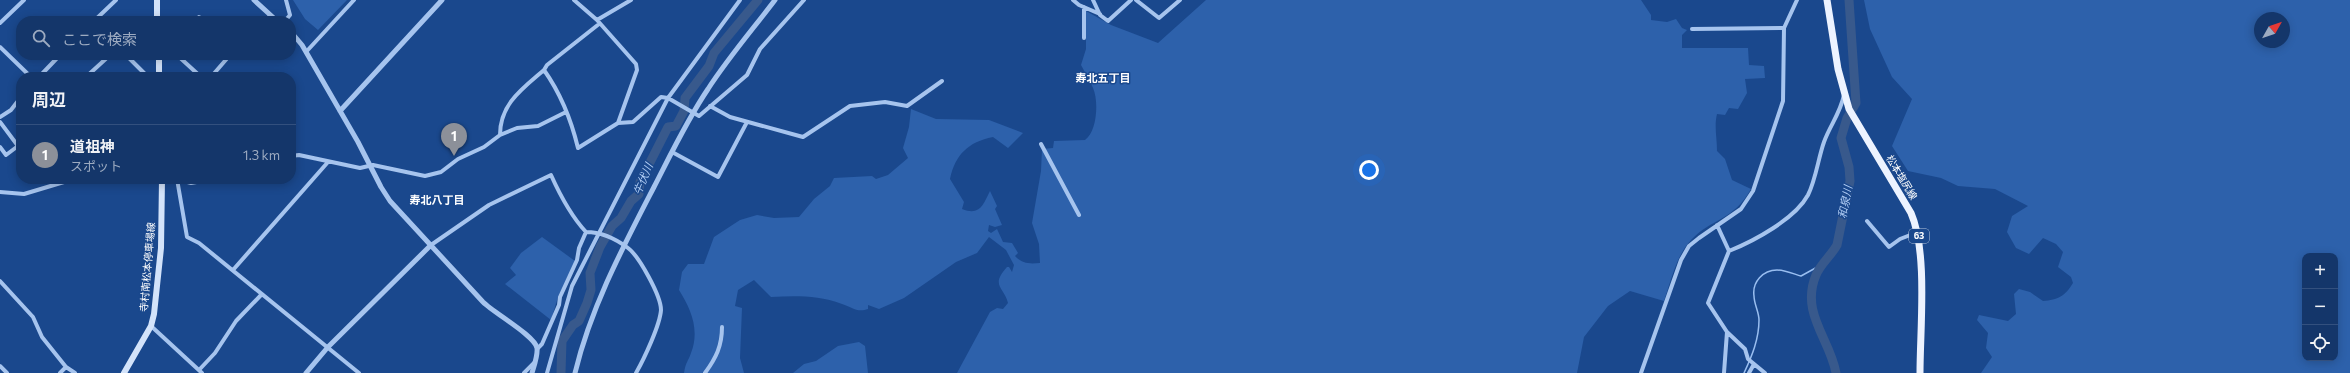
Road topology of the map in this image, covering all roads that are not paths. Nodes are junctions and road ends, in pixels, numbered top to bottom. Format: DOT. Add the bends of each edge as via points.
graph roads {
  1 [pos="24,0"];
  2 [pos="116,0"];
  3 [pos="157,0"];
  4 [pos="254,0"];
  5 [pos="286,0"];
  6 [pos="354,0"];
  7 [pos="442,0"];
  8 [pos="574,0"];
  9 [pos="631,0"];
  10 [pos="740,0"];
  11 [pos="775,0"];
  12 [pos="804,0"];
  13 [pos="1073,0"];
  14 [pos="1093,0"];
  15 [pos="1132,0"];
  16 [pos="1136,0"];
  17 [pos="1180,0"];
  18 [pos="1797,0"];
  19 [pos="1826,0"];
  20 [pos="1084,7"];
  21 [pos="1100,15"];
  22 [pos="99,16"];
  23 [pos="157,16"];
  24 [pos="270,16"];
  25 [pos="289,16"];
  26 [pos="598,22"];
  27 [pos="0,23"];
  28 [pos="1784,28"];
  29 [pos="1692,29"];
  30 [pos="1084,38"];
  31 [pos="296,39"];
  32 [pos="0,47"];
  33 [pos="306,52"];
  34 [pos="55,60"];
  35 [pos="105,60"];
  36 [pos="131,60"];
  37 [pos="159,60"];
  38 [pos="182,60"];
  39 [pos="226,60"];
  40 [pos="544,70"];
  41 [pos="26,72"];
  42 [pos="44,72"];
  43 [pos="91,72"];
  44 [pos="143,72"];
  45 [pos="159,72"];
  46 [pos="196,72"];
  47 [pos="215,72"];
  48 [pos="942,81"];
  49 [pos="1844,94"];
  50 [pos="669,99"];
  51 [pos="16,103"];
  52 [pos="710,106"];
  53 [pos="340,111"];
  54 [pos="566,112"];
  55 [pos="691,112"];
  56 [pos="0,117"];
  57 [pos="0,122"];
  58 [pos="747,122"];
  59 [pos="618,123"];
  60 [pos="500,134"];
  61 [pos="16,143"];
  62 [pos="1041,144"];
  63 [pos="0,147"];
  64 [pos="16,147"];
  65 [pos="672,152"];
  66 [pos="296,155"];
  67 [pos="328,162"];
  68 [pos="370,166"];
  69 [pos="57,184"];
  70 [pos="162,184"];
  71 [pos="178,184"];
  72 [pos="0,192"];
  73 [pos="1079,215"];
  74 [pos="1874,221"];
  75 [pos="1717,225"];
  76 [pos="586,232"];
  77 [pos="599,232"];
  78 [pos="1918,232"];
  79 [pos="622,244"];
  80 [pos="431,245"];
  81 [pos="1729,251"];
  82 [pos="233,270"];
  83 [pos="0,281"];
  84 [pos="262,294"];
  85 [pos="151,326"];
  86 [pos="722,327"];
  87 [pos="1727,332"];
  88 [pos="328,347"];
  89 [pos="537,349"];
  90 [pos="535,362"];
  91 [pos="1754,364"];
  92 [pos="0,366"];
  93 [pos="66,368"];
  94 [pos="200,372"];
  95 [pos="8,373"];
  96 [pos="60,373"];
  97 [pos="75,373"];
  98 [pos="124,373"];
  99 [pos="306,373"];
  100 [pos="359,373"];
  101 [pos="524,373"];
  102 [pos="532,373"];
  103 [pos="547,373"];
  104 [pos="575,373"];
  105 [pos="636,373"];
  106 [pos="705,373"];
  107 [pos="1641,373"];
  108 [pos="1724,373"];
  109 [pos="1749,373"];
  110 [pos="1765,373"];
  111 [pos="1920,373"];
  1 -- 27 [label="street"];
  2 -- 22 [label="street"];
  3 -- 23 [label="main road"];
  4 -- 24 [label="street"];
  5 -- 25 [label="street"];
  6 -- 33 [label="street"];
  7 -- 53 [label="street"];
  8 -- 26 [label="street"];
  9 -- 26 [label="street"];
  10 -- 50 [label="street"];
  11 -- 55 [label="street"];
  12 -- 52 [label="street" via="760,49 747,75"];
  13 -- 20 [label="street"];
  14 -- 21 [label="street"];
  15 -- 21 [label="street" via="1108,21"];
  16 -- 17 [label="street" via="1159,18"];
  18 -- 28 [label="street"];
  19 -- 49 [label="main road, 松本塩尻線 / 63"];
  20 -- 21 [label="street"];
  20 -- 30 [label="street"];
  26 -- 40 [label="street"];
  26 -- 59 [label="street" via="636,64 637,70"];
  28 -- 29 [label="street"];
  28 -- 75 [label="street" via="1783,101 1759,174 1753,191 1741,209"];
  31 -- 33 [label="street"];
  32 -- 41 [label="street"];
  33 -- 53 [label="street"];
  34 -- 42 [label="street"];
  35 -- 43 [label="street"];
  36 -- 44 [label="street"];
  37 -- 45 [label="main road"];
  38 -- 46 [label="street"];
  39 -- 47 [label="street"];
  40 -- 54 [label="street" via="554,84"];
  40 -- 60 [label="street" via="513,96 503,112"];
  48 -- 58 [label="street" via="907,106 885,102 850,106 803,137"];
  49 -- 78 [label="main road, 松本塩尻線 / 63" via="1849,109 1911,213"];
  49 -- 81 [label="street" via="1841,111 1824,143 1808,194 1800,206 1768,231"];
  50 -- 55 [label="street"];
  50 -- 59 [label="street" via="661,97 633,122"];
  50 -- 77 [label="street"];
  51 -- 56 [label="street"];
  52 -- 55 [label="street" via="699,116"];
  52 -- 58 [label="street" via="730,117"];
  53 -- 68 [label="street"];
  54 -- 59 [label="street" via="574,125 578,148"];
  54 -- 60 [label="street" via="538,126 517,128"];
  55 -- 65 [label="street"];
  57 -- 61 [label="street"];
  58 -- 65 [label="street" via="718,177"];
  60 -- 68 [label="street" via="491,143 433,175 417,176"];
  62 -- 73 [label="street"];
  63 -- 64 [label="street" via="6,154"];
  65 -- 79 [label="street"];
  66 -- 67 [label="street"];
  67 -- 68 [label="street" via="360,168"];
  67 -- 82 [label="street"];
  68 -- 80 [label="street" via="390,201"];
  69 -- 72 [label="street" via="24,194"];
  70 -- 85 [label="main road, 寺村南松本停車場線" via="161,248"];
  71 -- 82 [label="street" via="187,237 199,243"];
  74 -- 78 [label="street" via="1868,223 1889,247 1900,239"];
  75 -- 81 [label="street"];
  75 -- 107 [label="street" via="1689,246 1681,260"];
  76 -- 77 [label="street"];
  76 -- 80 [label="street" via="559,193 552,175 489,205"];
  76 -- 89 [label="street" via="559,305 542,344"];
  77 -- 79 [label="street"];
  77 -- 103 [label="street" via="572,286"];
  78 -- 111 [label="main road, 松本塩尻線 / 63"];
  79 -- 104 [label="street" via="593,314"];
  79 -- 105 [label="street" via="630,249 661,302 661,312"];
  80 -- 88 [label="street"];
  80 -- 89 [label="street" via="494,313 531,338"];
  81 -- 87 [label="street" via="1708,303"];
  82 -- 84 [label="street"];
  83 -- 93 [label="street" via="33,317 42,337"];
  84 -- 88 [label="street"];
  84 -- 94 [label="street" via="236,321"];
  85 -- 94 [label="street"];
  85 -- 98 [label="main road, 寺村南松本停車場線"];
  86 -- 106 [label="street" via="722,340 716,359"];
  87 -- 91 [label="street" via="1745,349 1748,358"];
  87 -- 108 [label="street"];
  88 -- 99 [label="street"];
  88 -- 100 [label="street"];
  89 -- 90 [label="street"];
  90 -- 101 [label="street"];
  90 -- 102 [label="street"];
  91 -- 109 [label="street"];
  91 -- 110 [label="street"];
  92 -- 95 [label="street"];
  93 -- 96 [label="street"];
  93 -- 97 [label="street"];
}
